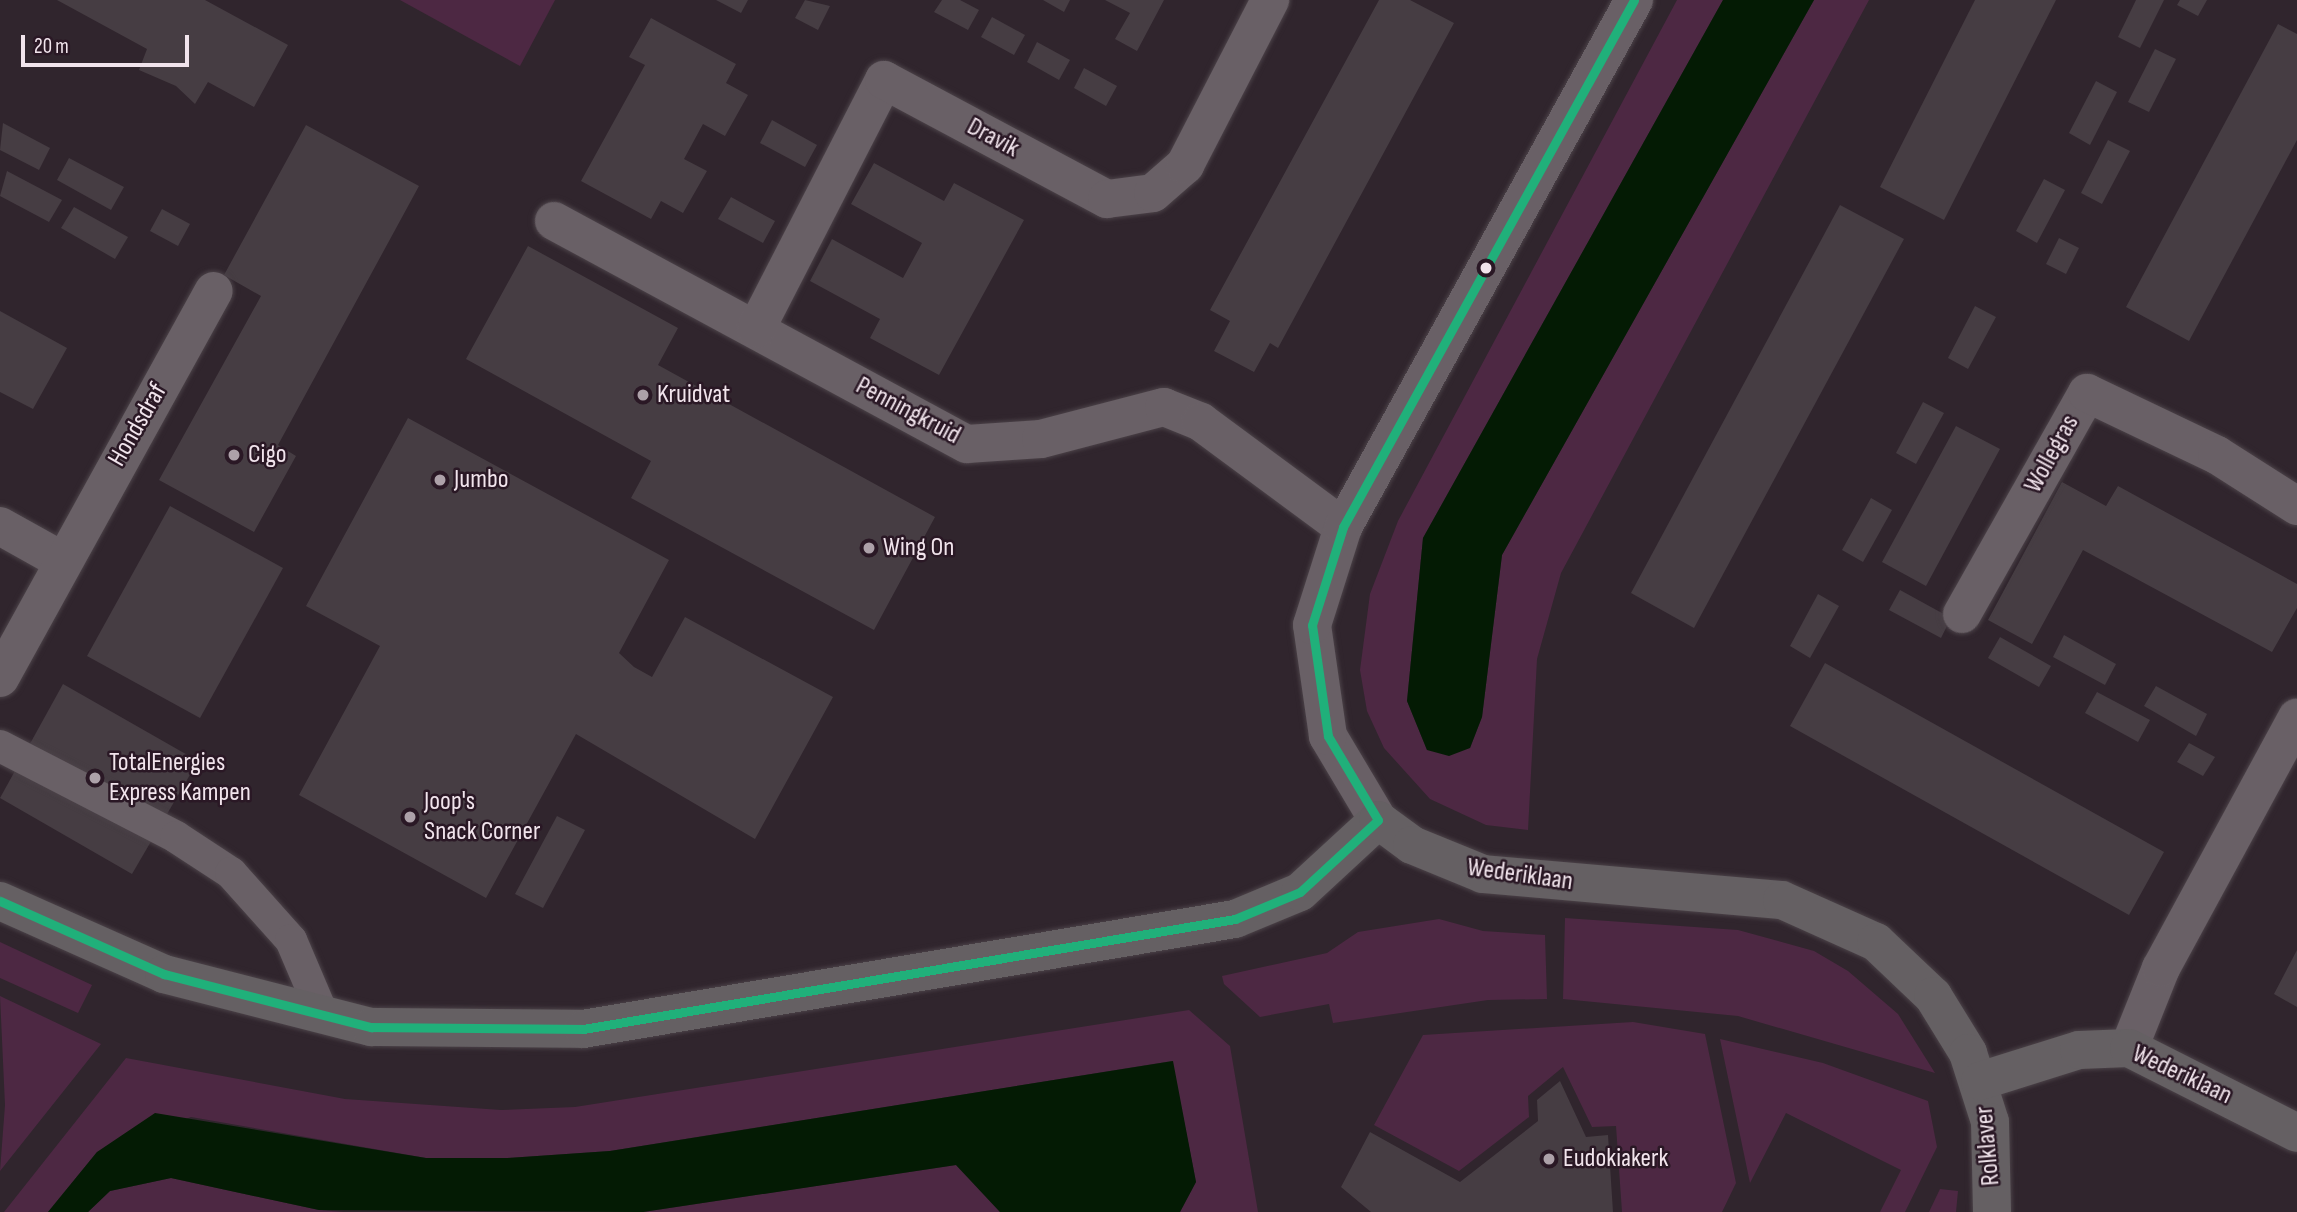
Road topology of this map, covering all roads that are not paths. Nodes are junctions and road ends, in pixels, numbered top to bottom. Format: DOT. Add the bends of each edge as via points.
graph roads {
  1 [pos="1270,0"];
  2 [pos="1634,0"];
  3 [pos="554,221"];
  4 [pos="214,291"];
  5 [pos="755,329"];
  6 [pos="2297,506"];
  7 [pos="0,526"];
  8 [pos="1343,527"];
  9 [pos="61,560"];
  10 [pos="1962,614"];
  11 [pos="0,678"];
  12 [pos="2297,718"];
  13 [pos="0,746"];
  14 [pos="1378,820"];
  15 [pos="0,901"];
  16 [pos="323,1015"];
  17 [pos="2129,1048"];
  18 [pos="1980,1081"];
  19 [pos="2297,1133"];
  20 [pos="1992,1212"];
  1 -- 5 [label="street, Dravik" via="1185,165 1153,193 1107,199 884,80"];
  2 -- 8 [label="street"];
  3 -- 5 [label="street, Penningkruid"];
  4 -- 9 [label="street, Hondsdraf"];
  5 -- 8 [label="street, Penningkruid" via="967,444 1041,439 1164,407 1201,422"];
  6 -- 10 [label="street, Wollegras" via="2217,455 2087,393"];
  7 -- 9 [label="street"];
  8 -- 14 [label="street" via="1312,625 1328,736"];
  9 -- 11 [label="street, Hondsdraf"];
  12 -- 17 [label="street" via="2161,968"];
  13 -- 16 [label="lane" via="176,837 231,873 291,940"];
  14 -- 16 [label="street" via="1300,892 1273,907 1127,942 583,1029 371,1027"];
  14 -- 18 [label="street, Wederiklaan" via="1412,845 1482,874 1782,900 1814,911 1876,942 1909,968 1951,1024"];
  15 -- 16 [label="street" via="164,974"];
  17 -- 18 [label="street, Wederiklaan" via="2079,1050"];
  17 -- 19 [label="street, Wederiklaan"];
  18 -- 20 [label="street, Rolklaver" via="1994,1155"];
}
